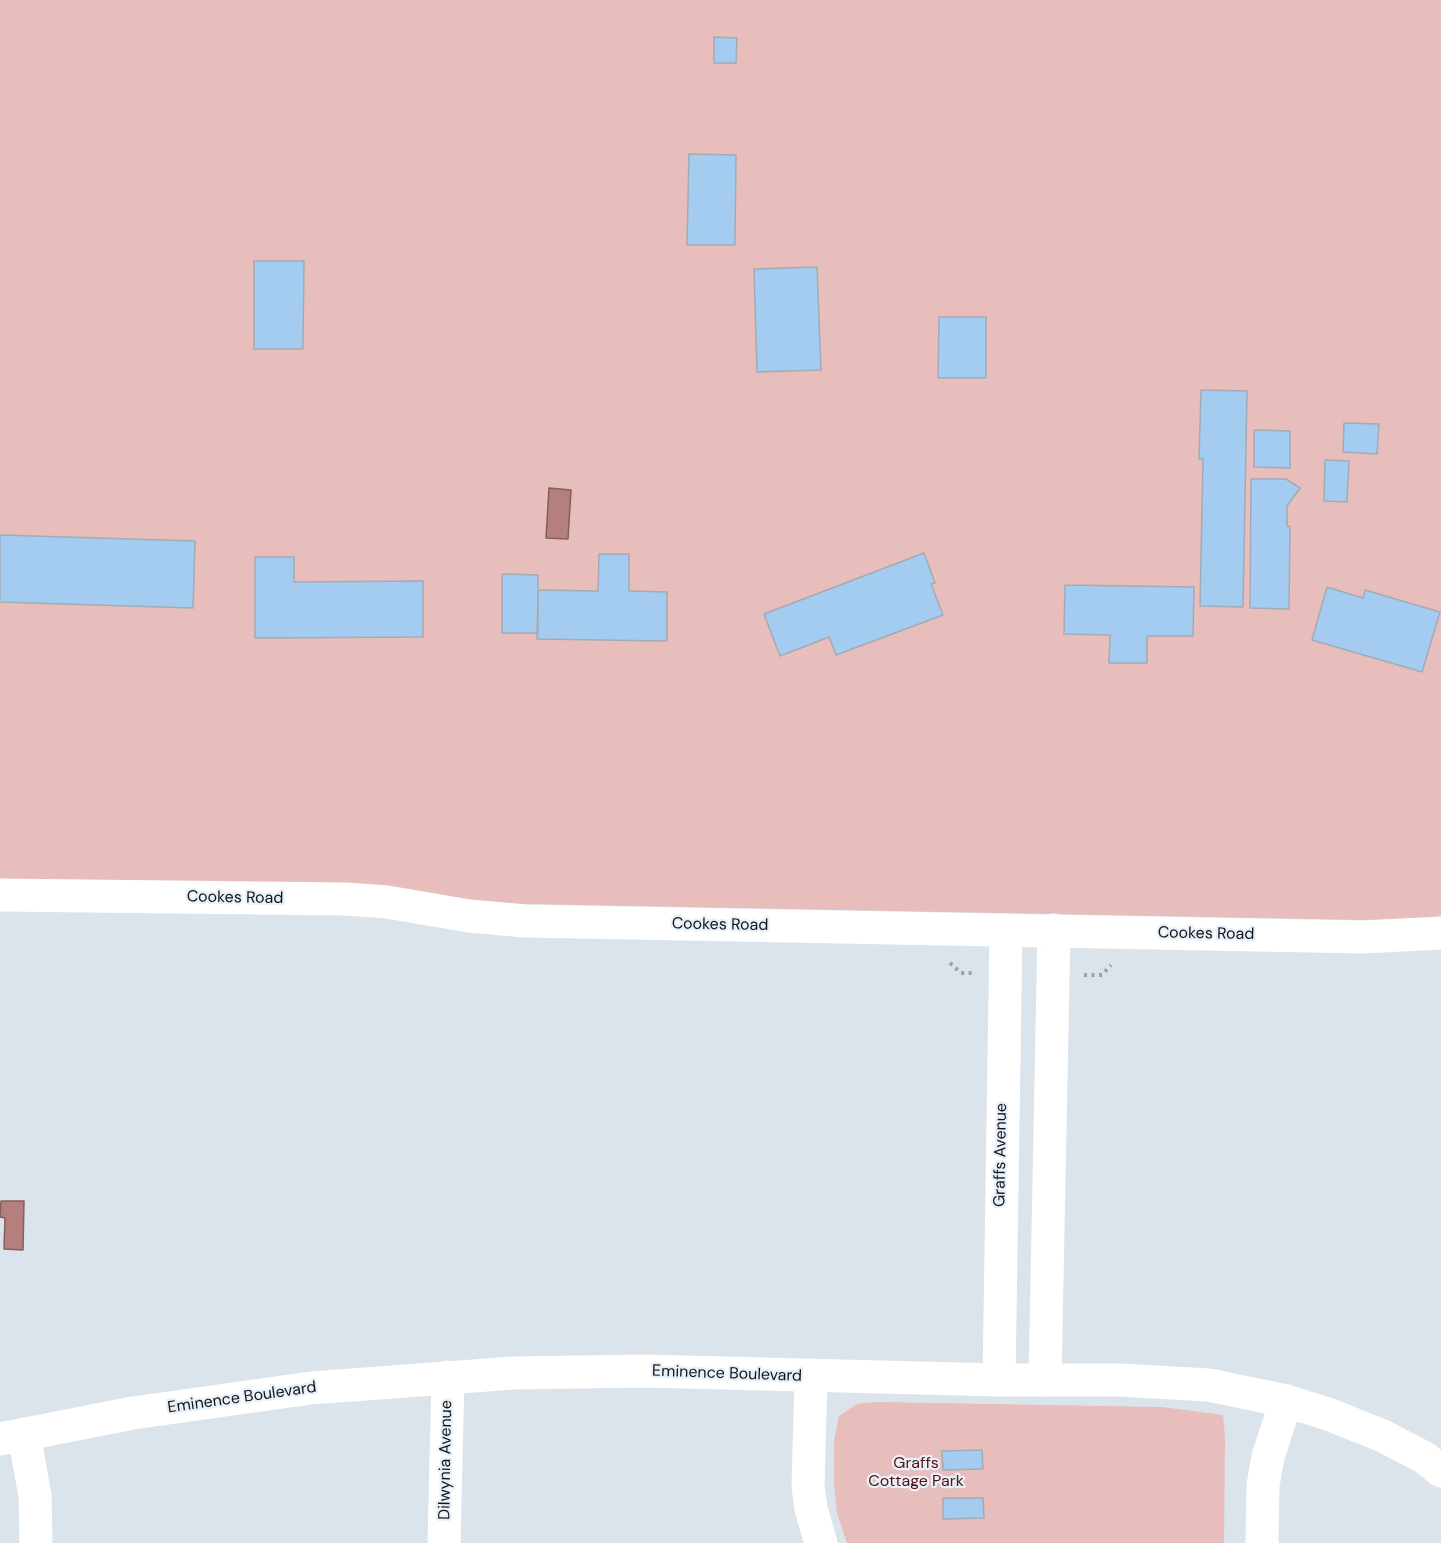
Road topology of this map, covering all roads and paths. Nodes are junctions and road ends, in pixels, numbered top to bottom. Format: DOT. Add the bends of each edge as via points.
graph roads {
  1 [pos="0,895"];
  2 [pos="1006,930"];
  3 [pos="1054,930"];
  4 [pos="1441,933"];
  5 [pos="448,1377"];
  6 [pos="811,1377"];
  7 [pos="999,1380"];
  8 [pos="1044,1380"];
  9 [pos="1286,1401"];
  10 [pos="12,1436"];
  11 [pos="1441,1471"];
  12 [pos="36,1543"];
  13 [pos="444,1543"];
  14 [pos="821,1543"];
  15 [pos="1262,1543"];
  1 -- 2 [label="street, Cookes Road" via="346,899 525,921"];
  2 -- 3 [label="street, Cookes Road"];
  2 -- 7 [label="street, Graffs Avenue"];
  3 -- 4 [label="street, Cookes Road" via="1363,937"];
  3 -- 8 [label="street"];
  5 -- 6 [label="street, Eminence Boulevard" via="645,1371"];
  5 -- 10 [label="street, Eminence Boulevard" via="220,1400"];
  5 -- 13 [label="street, Dilwynia Avenue"];
  6 -- 7 [label="street, Eminence Boulevard"];
  6 -- 14 [label="street" via="808,1486"];
  7 -- 8 [label="street, Eminence Boulevard"];
  8 -- 9 [label="street, Eminence Boulevard" via="1183,1382"];
  9 -- 11 [label="street, Eminence Boulevard" via="1383,1436"];
  9 -- 15 [label="street" via="1264,1476"];
  10 -- 12 [label="street" via="34,1496"];
}
